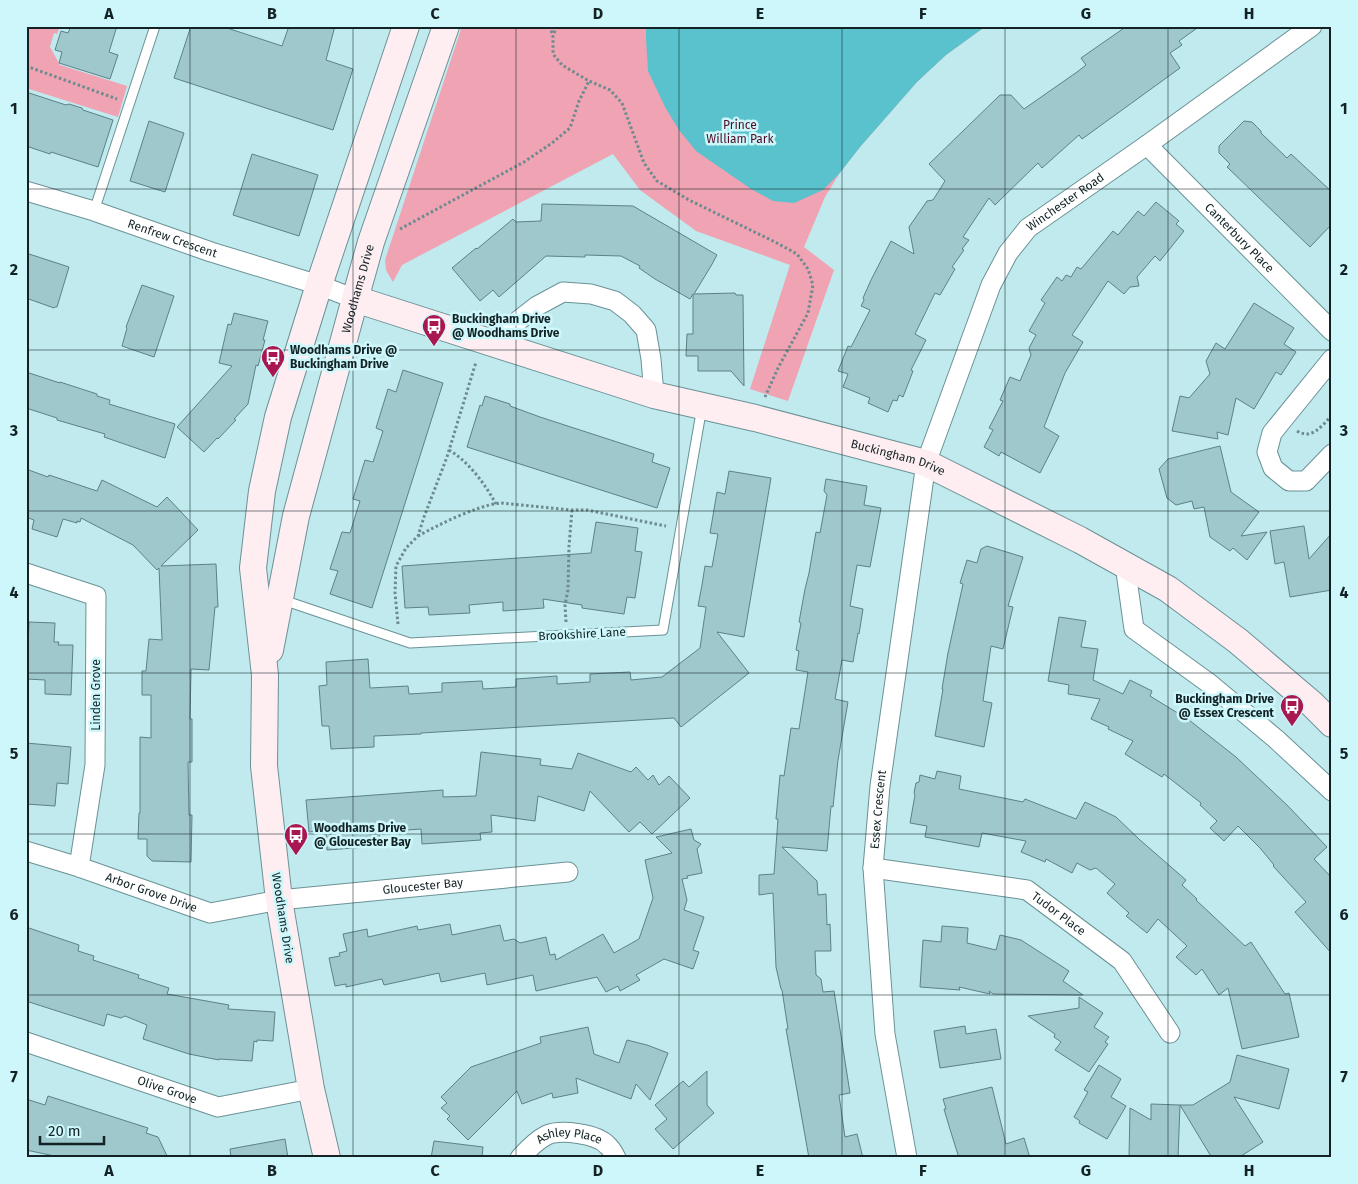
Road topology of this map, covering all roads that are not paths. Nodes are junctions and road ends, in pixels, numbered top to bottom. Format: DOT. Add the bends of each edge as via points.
graph roads {
  1 [pos="155,26"];
  2 [pos="406,26"];
  3 [pos="446,26"];
  4 [pos="1312,26"];
  5 [pos="1147,145"];
  6 [pos="26,191"];
  7 [pos="94,211"];
  8 [pos="319,285"];
  9 [pos="354,299"];
  10 [pos="1332,331"];
  11 [pos="490,343"];
  12 [pos="1332,359"];
  13 [pos="654,395"];
  14 [pos="702,406"];
  15 [pos="1332,454"];
  16 [pos="926,463"];
  17 [pos="1125,565"];
  18 [pos="26,574"];
  19 [pos="280,599"];
  20 [pos="264,675"];
  21 [pos="1332,724"];
  22 [pos="1332,791"];
  23 [pos="26,851"];
  24 [pos="79,867"];
  25 [pos="873,868"];
  26 [pos="568,872"];
  27 [pos="279,900"];
  28 [pos="1170,1032"];
  29 [pos="26,1042"];
  30 [pos="311,1088"];
  31 [pos="327,1158"];
  32 [pos="520,1158"];
  33 [pos="616,1158"];
  34 [pos="908,1158"];
  1 -- 7 [label="lane"];
  2 -- 8 [label="street, Woodhams Drive"];
  3 -- 9 [label="street, Woodhams Drive"];
  4 -- 5 [label="street, Winchester Road"];
  5 -- 10 [label="street, Canterbury Place"];
  5 -- 16 [label="street, Winchester Road" via="1028,228 1008,253 991,285"];
  6 -- 7 [label="street, Renfrew Crescent"];
  7 -- 8 [label="street, Renfrew Crescent"];
  8 -- 9 [label="street, Buckingham Drive"];
  8 -- 20 [label="street, Woodhams Drive" via="278,417 262,491 254,568"];
  9 -- 11 [label="street, Buckingham Drive"];
  9 -- 19 [label="street, Woodhams Drive" via="296,516"];
  11 -- 13 [label="street, Buckingham Drive"];
  11 -- 13 [label="street" via="537,306 564,292 591,294 615,301 646,330"];
  12 -- 15 [label="street" via="1272,433 1267,452 1273,468 1288,481 1306,481"];
  13 -- 14 [label="street, Buckingham Drive"];
  14 -- 16 [label="street, Buckingham Drive"];
  14 -- 19 [label="lane, Brookshire Lane" via="663,630 410,643"];
  16 -- 17 [label="street, Buckingham Drive"];
  16 -- 25 [label="street, Essex Crescent" via="880,786"];
  17 -- 21 [label="street, Buckingham Drive" via="1168,589 1238,641"];
  17 -- 22 [label="street" via="1134,629 1210,684"];
  18 -- 24 [label="street, Linden Grove" via="96,596 95,765"];
  19 -- 20 [label="street, Woodhams Drive"];
  20 -- 27 [label="street, Woodhams Drive" via="264,766"];
  23 -- 24 [label="street, Arbor Grove Drive"];
  24 -- 27 [label="street, Arbor Grove Drive" via="210,913"];
  25 -- 28 [label="street, Tudor Place" via="1027,890 1122,961"];
  25 -- 34 [label="street, Essex Crescent" via="885,1034"];
  26 -- 27 [label="street, Gloucester Bay"];
  27 -- 30 [label="street, Woodhams Drive"];
  29 -- 30 [label="street, Olive Grove" via="218,1107"];
  30 -- 31 [label="street, Woodhams Drive"];
  32 -- 33 [label="street, Ashley Place" via="549,1134 573,1132 607,1144"];
}
